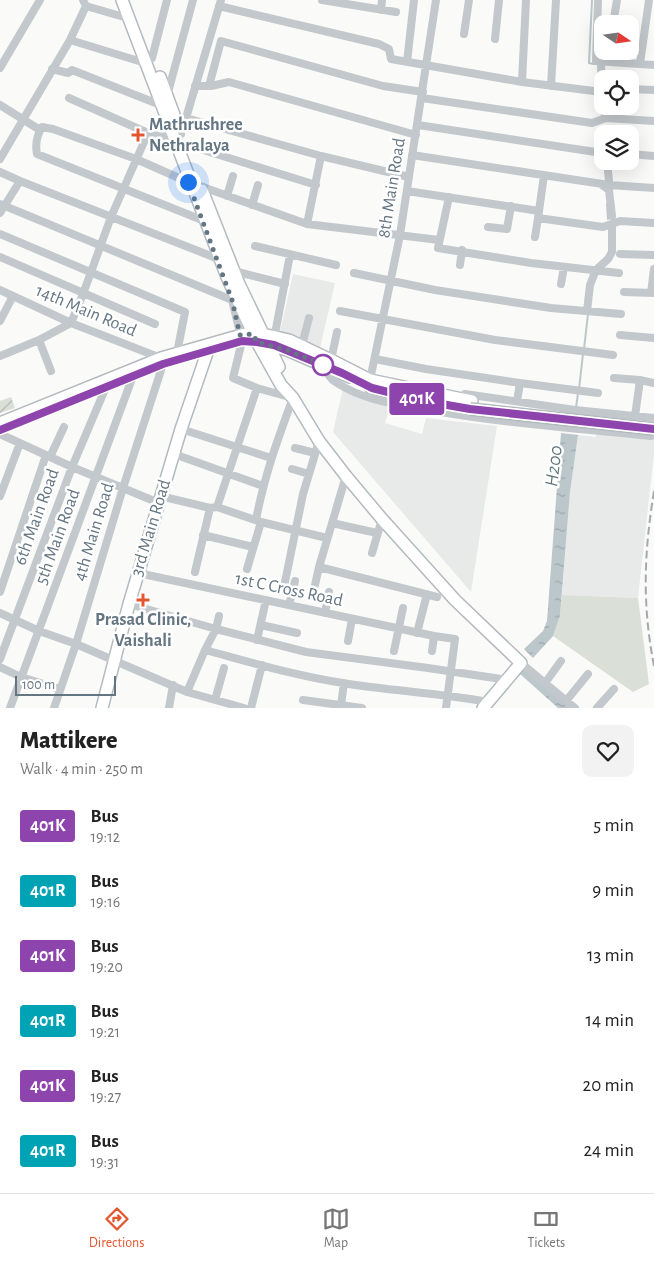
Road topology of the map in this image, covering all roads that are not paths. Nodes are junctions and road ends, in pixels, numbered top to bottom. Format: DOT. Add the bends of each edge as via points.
graph roads {
  1 [pos="40,0"];
  2 [pos="118,0"];
  3 [pos="122,0"];
  4 [pos="129,0"];
  5 [pos="167,0"];
  6 [pos="193,0"];
  7 [pos="322,0"];
  8 [pos="382,0"];
  9 [pos="414,0"];
  10 [pos="436,0"];
  11 [pos="469,0"];
  12 [pos="499,0"];
  13 [pos="526,0"];
  14 [pos="556,0"];
  15 [pos="598,0"];
  16 [pos="617,0"];
  17 [pos="649,0"];
  18 [pos="334,1"];
  19 [pos="84,3"];
  20 [pos="220,3"];
  21 [pos="357,3"];
  22 [pos="381,10"];
  23 [pos="396,12"];
  24 [pos="614,15"];
  25 [pos="124,17"];
  26 [pos="464,34"];
  27 [pos="494,39"];
  28 [pos="70,40"];
  29 [pos="147,60"];
  30 [pos="407,62"];
  31 [pos="605,62"];
  32 [pos="640,64"];
  33 [pos="654,65"];
  34 [pos="426,66"];
  35 [pos="0,68"];
  36 [pos="52,69"];
  37 [pos="604,70"];
  38 [pos="522,82"];
  39 [pos="195,86"];
  40 [pos="209,86"];
  41 [pos="551,86"];
  42 [pos="639,89"];
  43 [pos="654,90"];
  44 [pos="594,91"];
  45 [pos="422,95"];
  46 [pos="69,98"];
  47 [pos="163,100"];
  48 [pos="0,105"];
  49 [pos="23,119"];
  50 [pos="174,122"];
  51 [pos="654,122"];
  52 [pos="418,125"];
  53 [pos="40,130"];
  54 [pos="148,133"];
  55 [pos="416,135"];
  56 [pos="177,138"];
  57 [pos="594,152"];
  58 [pos="412,155"];
  59 [pos="639,155"];
  60 [pos="321,156"];
  61 [pos="654,156"];
  62 [pos="0,159"];
  63 [pos="136,159"];
  64 [pos="606,170"];
  65 [pos="0,172"];
  66 [pos="544,175"];
  67 [pos="233,176"];
  68 [pos="409,177"];
  69 [pos="20,181"];
  70 [pos="188,182"];
  71 [pos="605,183"];
  72 [pos="258,185"];
  73 [pos="316,185"];
  74 [pos="200,186"];
  75 [pos="124,188"];
  76 [pos="654,188"];
  77 [pos="407,191"];
  78 [pos="227,196"];
  79 [pos="449,197"];
  80 [pos="252,205"];
  81 [pos="511,206"];
  82 [pos="1,208"];
  83 [pos="539,214"];
  84 [pos="111,217"];
  85 [pos="202,220"];
  86 [pos="612,220"];
  87 [pos="654,223"];
  88 [pos="307,224"];
  89 [pos="488,227"];
  90 [pos="0,234"];
  91 [pos="400,234"];
  92 [pos="535,237"];
  93 [pos="439,240"];
  94 [pos="101,246"];
  95 [pos="254,246"];
  96 [pos="462,250"];
  97 [pos="620,254"];
  98 [pos="290,255"];
  99 [pos="654,255"];
  100 [pos="0,257"];
  101 [pos="216,258"];
  102 [pos="336,265"];
  103 [pos="460,265"];
  104 [pos="564,267"];
  105 [pos="654,269"];
  106 [pos="596,270"];
  107 [pos="234,271"];
  108 [pos="354,273"];
  109 [pos="619,273"];
  110 [pos="90,274"];
  111 [pos="391,280"];
  112 [pos="285,284"];
  113 [pos="561,284"];
  114 [pos="0,290"];
  115 [pos="624,292"];
  116 [pos="653,293"];
  117 [pos="83,294"];
  118 [pos="13,296"];
  119 [pos="232,300"];
  120 [pos="340,311"];
  121 [pos="587,311"];
  122 [pos="621,314"];
  123 [pos="310,318"];
  124 [pos="382,320"];
  125 [pos="0,321"];
  126 [pos="71,323"];
  127 [pos="155,324"];
  128 [pos="337,332"];
  129 [pos="620,335"];
  130 [pos="241,338"];
  131 [pos="654,338"];
  132 [pos="265,339"];
  133 [pos="39,340"];
  134 [pos="302,345"];
  135 [pos="208,350"];
  136 [pos="177,353"];
  137 [pos="613,355"];
  138 [pos="0,356"];
  139 [pos="375,359"];
  140 [pos="162,361"];
  141 [pos="328,363"];
  142 [pos="52,372"];
  143 [pos="133,376"];
  144 [pos="614,378"];
  145 [pos="370,380"];
  146 [pos="640,380"];
  147 [pos="520,383"];
  148 [pos="654,383"];
  149 [pos="106,387"];
  150 [pos="257,388"];
  151 [pos="598,393"];
  152 [pos="291,395"];
  153 [pos="476,402"];
  154 [pos="517,402"];
  155 [pos="612,413"];
  156 [pos="635,416"];
  157 [pos="481,418"];
  158 [pos="654,420"];
  159 [pos="0,423"];
  160 [pos="64,427"];
  161 [pos="181,428"];
  162 [pos="0,432"];
  163 [pos="609,432"];
  164 [pos="653,433"];
  165 [pos="319,441"];
  166 [pos="20,443"];
  167 [pos="236,446"];
  168 [pos="295,448"];
  169 [pos="315,453"];
  170 [pos="174,454"];
  171 [pos="48,456"];
  172 [pos="271,458"];
  173 [pos="72,467"];
  174 [pos="292,469"];
  175 [pos="227,474"];
  176 [pos="309,474"];
  177 [pos="97,476"];
  178 [pos="346,476"];
  179 [pos="263,486"];
  180 [pos="123,488"];
  181 [pos="0,496"];
  182 [pos="160,499"];
  183 [pos="213,508"];
  184 [pos="382,518"];
  185 [pos="258,521"];
  186 [pos="332,523"];
  187 [pos="295,530"];
  188 [pos="377,534"];
  189 [pos="203,535"];
  190 [pos="328,538"];
  191 [pos="253,547"];
  192 [pos="372,553"];
  193 [pos="319,567"];
  194 [pos="247,569"];
  195 [pos="195,572"];
  196 [pos="138,573"];
  197 [pos="295,581"];
  198 [pos="285,582"];
  199 [pos="315,585"];
  200 [pos="0,592"];
  201 [pos="329,592"];
  202 [pos="427,594"];
  203 [pos="437,597"];
  204 [pos="266,600"];
  205 [pos="128,604"];
  206 [pos="289,605"];
  207 [pos="403,608"];
  208 [pos="324,613"];
  209 [pos="0,614"];
  210 [pos="219,616"];
  211 [pos="352,619"];
  212 [pos="15,620"];
  213 [pos="260,625"];
  214 [pos="216,629"];
  215 [pos="398,629"];
  216 [pos="39,630"];
  217 [pos="417,633"];
  218 [pos="297,634"];
  219 [pos="434,636"];
  220 [pos="257,640"];
  221 [pos="348,641"];
  222 [pos="76,644"];
  223 [pos="205,650"];
  224 [pos="394,650"];
  225 [pos="432,651"];
  226 [pos="0,659"];
  227 [pos="115,661"];
  228 [pos="561,661"];
  229 [pos="521,664"];
  230 [pos="262,665"];
  231 [pos="0,668"];
  232 [pos="224,668"];
  233 [pos="450,671"];
  234 [pos="588,674"];
  235 [pos="20,676"];
  236 [pos="508,680"];
  237 [pos="545,682"];
  238 [pos="344,684"];
  239 [pos="173,685"];
  240 [pos="60,688"];
  241 [pos="614,689"];
  242 [pos="187,692"];
  243 [pos="447,695"];
  244 [pos="215,700"];
  245 [pos="303,700"];
  246 [pos="566,701"];
  247 [pos="341,705"];
  248 [pos="485,705"];
  249 [pos="10,708"];
  250 [pos="54,708"];
  251 [pos="102,708"];
  252 [pos="169,708"];
  253 [pos="244,708"];
  254 [pos="251,708"];
  255 [pos="362,708"];
  256 [pos="446,708"];
  257 [pos="575,708"];
  258 [pos="597,708"];
  1 -- 35 [label="street"];
  2 -- 25 [label="street"];
  3 -- 50 [label="street"];
  4 -- 29 [label="street"];
  5 -- 29 [label="street"];
  6 -- 47 [label="street"];
  7 -- 18 [label="street"];
  8 -- 22 [label="street"];
  9 -- 30 [label="street"];
  10 -- 34 [label="street, 8th Main Road"];
  11 -- 26 [label="street"];
  12 -- 27 [label="street"];
  13 -- 38 [label="street"];
  14 -- 41 [label="street"];
  15 -- 31 [label="street" via="596,61"];
  16 -- 24 [label="street"];
  17 -- 32 [label="street"];
  18 -- 21 [label="street"];
  19 -- 25 [label="street"];
  19 -- 28 [label="street"];
  20 -- 30 [label="street" via="379,44 389,49 391,59"];
  20 -- 39 [label="street"];
  21 -- 22 [label="street"];
  22 -- 23 [label="street"];
  25 -- 29 [label="street"];
  28 -- 29 [label="street"];
  28 -- 36 [label="street"];
  29 -- 47 [label="street"];
  30 -- 34 [label="street"];
  31 -- 32 [label="street"];
  31 -- 37 [label="street"];
  32 -- 33 [label="street"];
  34 -- 38 [label="street"];
  34 -- 45 [label="street, 8th Main Road"];
  36 -- 47 [label="street" via="68,73 72,70"];
  36 -- 49 [label="street"];
  38 -- 41 [label="street"];
  39 -- 40 [label="street"];
  39 -- 50 [label="street"];
  40 -- 45 [label="street" via="221,41"];
  40 -- 55 [label="street" via="229,82"];
  41 -- 44 [label="street"];
  42 -- 43 [label="street"];
  45 -- 51 [label="street" via="592,123 606,118"];
  45 -- 52 [label="street, 8th Main Road"];
  46 -- 54 [label="street"];
  47 -- 50 [label="street"];
  48 -- 49 [label="street"];
  49 -- 53 [label="street"];
  49 -- 62 [label="street"];
  50 -- 56 [label="street"];
  50 -- 60 [label="street"];
  52 -- 55 [label="street, 8th Main Road"];
  52 -- 57 [label="street"];
  53 -- 63 [label="street" via="53,129"];
  53 -- 75 [label="street" via="37,154"];
  54 -- 56 [label="street"];
  54 -- 63 [label="street"];
  55 -- 58 [label="street, 8th Main Road"];
  56 -- 70 [label="street"];
  56 -- 73 [label="street"];
  56 -- 74 [label="street"];
  56 -- 132 [label="street" via="224,268"];
  58 -- 66 [label="street"];
  58 -- 68 [label="street, 8th Main Road"];
  59 -- 61 [label="street"];
  60 -- 68 [label="street"];
  60 -- 73 [label="street"];
  63 -- 70 [label="street"];
  63 -- 75 [label="street"];
  64 -- 71 [label="street"];
  65 -- 69 [label="street"];
  66 -- 71 [label="street"];
  66 -- 83 [label="street"];
  67 -- 78 [label="street"];
  68 -- 77 [label="street, 8th Main Road"];
  69 -- 82 [label="street"];
  69 -- 84 [label="street"];
  70 -- 85 [label="street"];
  71 -- 76 [label="street"];
  71 -- 86 [label="street" via="604,188 609,190"];
  72 -- 80 [label="street"];
  73 -- 88 [label="street"];
  74 -- 78 [label="street"];
  74 -- 107 [label="street"];
  75 -- 84 [label="street"];
  75 -- 85 [label="street"];
  77 -- 79 [label="street"];
  77 -- 91 [label="street, 8th Main Road"];
  78 -- 80 [label="street"];
  79 -- 81 [label="street"];
  79 -- 93 [label="street"];
  80 -- 88 [label="street"];
  81 -- 83 [label="street"];
  81 -- 89 [label="street" via="507,229"];
  82 -- 94 [label="street"];
  83 -- 86 [label="street" via="603,227"];
  83 -- 92 [label="street"];
  84 -- 94 [label="street"];
  84 -- 101 [label="street"];
  85 -- 101 [label="street"];
  86 -- 87 [label="street"];
  86 -- 106 [label="street" via="612,252"];
  88 -- 91 [label="street"];
  90 -- 110 [label="street"];
  91 -- 93 [label="street"];
  91 -- 111 [label="street, 8th Main Road"];
  93 -- 96 [label="street" via="438,248"];
  94 -- 110 [label="street"];
  94 -- 119 [label="street"];
  95 -- 98 [label="street"];
  96 -- 103 [label="street"];
  96 -- 104 [label="street"];
  97 -- 99 [label="street"];
  98 -- 102 [label="street"];
  98 -- 112 [label="street"];
  100 -- 117 [label="street"];
  101 -- 119 [label="street"];
  104 -- 106 [label="street"];
  104 -- 113 [label="street"];
  105 -- 116 [label="street"];
  106 -- 109 [label="street"];
  106 -- 121 [label="street" via="590,285"];
  107 -- 112 [label="street"];
  107 -- 132 [label="street"];
  108 -- 111 [label="street"];
  110 -- 117 [label="street"];
  110 -- 136 [label="street" via="184,312"];
  111 -- 121 [label="street" via="435,290"];
  111 -- 124 [label="street, 8th Main Road"];
  112 -- 132 [label="street"];
  114 -- 118 [label="street, 14th Main Road"];
  115 -- 116 [label="street"];
  117 -- 126 [label="street"];
  117 -- 127 [label="street"];
  118 -- 125 [label="street"];
  118 -- 126 [label="street, 14th Main Road"];
  119 -- 130 [label="street"];
  120 -- 124 [label="street"];
  121 -- 122 [label="street"];
  123 -- 134 [label="street"];
  124 -- 137 [label="street" via="494,340"];
  124 -- 139 [label="street, 8th Main Road"];
  126 -- 133 [label="street"];
  126 -- 140 [label="street, 14th Main Road"];
  128 -- 141 [label="street"];
  129 -- 131 [label="street"];
  130 -- 132 [label="street"];
  130 -- 135 [label="street"];
  130 -- 136 [label="street"];
  130 -- 150 [label="street" via="233,378"];
  132 -- 134 [label="street"];
  132 -- 141 [label="street"];
  132 -- 152 [label="street" via="281,385"];
  133 -- 138 [label="street"];
  133 -- 142 [label="street"];
  134 -- 141 [label="street"];
  135 -- 140 [label="street"];
  135 -- 161 [label="street, 3rd Main Road"];
  136 -- 140 [label="street"];
  139 -- 145 [label="street, 8th Main Road"];
  139 -- 147 [label="street"];
  140 -- 143 [label="street"];
  140 -- 159 [label="street"];
  140 -- 180 [label="street, 4th Main Road"];
  141 -- 145 [label="street"];
  141 -- 153 [label="street" via="372,388 424,401"];
  141 -- 157 [label="street" via="329,377 336,383 375,399"];
  143 -- 149 [label="street"];
  143 -- 177 [label="street, 5th Main Road"];
  144 -- 146 [label="street"];
  145 -- 153 [label="street"];
  146 -- 148 [label="street"];
  146 -- 156 [label="street"];
  147 -- 151 [label="street"];
  147 -- 154 [label="street"];
  149 -- 162 [label="street"];
  149 -- 173 [label="street, 6th Main Road"];
  150 -- 152 [label="street"];
  150 -- 167 [label="street"];
  152 -- 165 [label="street"];
  152 -- 172 [label="street"];
  153 -- 154 [label="street"];
  153 -- 157 [label="street"];
  153 -- 158 [label="street"];
  153 -- 164 [label="street, bridge"];
  154 -- 155 [label="street"];
  155 -- 156 [label="street"];
  155 -- 163 [label="street"];
  156 -- 158 [label="street"];
  157 -- 163 [label="street"];
  160 -- 171 [label="street"];
  161 -- 167 [label="street"];
  161 -- 170 [label="street, 3rd Main Road"];
  162 -- 166 [label="street"];
  163 -- 164 [label="street"];
  165 -- 169 [label="street"];
  165 -- 178 [label="street"];
  166 -- 171 [label="street"];
  166 -- 181 [label="street"];
  167 -- 172 [label="street"];
  167 -- 175 [label="street"];
  168 -- 169 [label="street"];
  169 -- 176 [label="street"];
  170 -- 175 [label="street"];
  170 -- 182 [label="street, 3rd Main Road"];
  171 -- 173 [label="street"];
  171 -- 200 [label="street"];
  172 -- 179 [label="street"];
  173 -- 177 [label="street"];
  173 -- 212 [label="street, 6th Main Road"];
  174 -- 176 [label="street"];
  175 -- 179 [label="street"];
  175 -- 183 [label="street"];
  176 -- 187 [label="street"];
  177 -- 180 [label="street"];
  177 -- 216 [label="street, 5th Main Road"];
  178 -- 184 [label="street"];
  178 -- 186 [label="street"];
  179 -- 185 [label="street"];
  180 -- 182 [label="street"];
  180 -- 222 [label="street, 4th Main Road"];
  182 -- 183 [label="street"];
  182 -- 196 [label="street, 3rd Main Road"];
  183 -- 185 [label="street"];
  183 -- 189 [label="street"];
  184 -- 188 [label="street"];
  184 -- 229 [label="street" via="455,600"];
  185 -- 187 [label="street"];
  185 -- 191 [label="street"];
  186 -- 188 [label="street"];
  186 -- 190 [label="street"];
  187 -- 190 [label="street"];
  187 -- 198 [label="street"];
  188 -- 192 [label="street"];
  189 -- 191 [label="street"];
  189 -- 195 [label="street"];
  190 -- 193 [label="street"];
  191 -- 194 [label="street"];
  193 -- 199 [label="street"];
  193 -- 202 [label="street"];
  196 -- 204 [label="street, 1st C Cross Road"];
  196 -- 205 [label="street, 3rd Main Road"];
  197 -- 206 [label="street"];
  201 -- 208 [label="street"];
  202 -- 203 [label="street"];
  202 -- 217 [label="street"];
  204 -- 206 [label="street, 1st C Cross Road"];
  204 -- 213 [label="street"];
  205 -- 214 [label="street"];
  205 -- 227 [label="street, 3rd Main Road"];
  206 -- 208 [label="street, 1st C Cross Road"];
  207 -- 215 [label="street"];
  208 -- 211 [label="street, 1st C Cross Road"];
  209 -- 212 [label="street"];
  210 -- 214 [label="street"];
  211 -- 215 [label="street, 1st C Cross Road"];
  211 -- 221 [label="street"];
  212 -- 216 [label="street"];
  212 -- 226 [label="street, 6th Main Road"];
  213 -- 218 [label="street"];
  213 -- 220 [label="street"];
  214 -- 220 [label="street"];
  214 -- 223 [label="street"];
  215 -- 217 [label="street, 1st C Cross Road"];
  215 -- 224 [label="street"];
  216 -- 222 [label="street"];
  216 -- 235 [label="street, 5th Main Road"];
  217 -- 219 [label="street, 1st C Cross Road"];
  219 -- 225 [label="street"];
  219 -- 233 [label="street, 1st C Cross Road" via="455,639"];
  220 -- 233 [label="street" via="306,652"];
  222 -- 227 [label="street"];
  222 -- 240 [label="street, 4th Main Road"];
  223 -- 230 [label="street"];
  223 -- 242 [label="street"];
  227 -- 239 [label="street"];
  227 -- 251 [label="street, 3rd Main Road"];
  228 -- 237 [label="street"];
  229 -- 236 [label="street"];
  229 -- 237 [label="street"];
  230 -- 238 [label="street"];
  230 -- 254 [label="street"];
  231 -- 235 [label="street"];
  232 -- 244 [label="street"];
  233 -- 236 [label="street"];
  233 -- 243 [label="street"];
  234 -- 246 [label="street"];
  235 -- 240 [label="street"];
  235 -- 249 [label="street, 5th Main Road"];
  236 -- 248 [label="street"];
  237 -- 246 [label="street"];
  238 -- 243 [label="street"];
  238 -- 247 [label="street"];
  239 -- 242 [label="street"];
  239 -- 252 [label="street"];
  240 -- 250 [label="street, 4th Main Road"];
  241 -- 258 [label="street"];
  242 -- 244 [label="street"];
  243 -- 248 [label="street"];
  243 -- 256 [label="street"];
  244 -- 253 [label="street"];
  245 -- 247 [label="street"];
  246 -- 257 [label="street"];
  247 -- 255 [label="street"];
}
